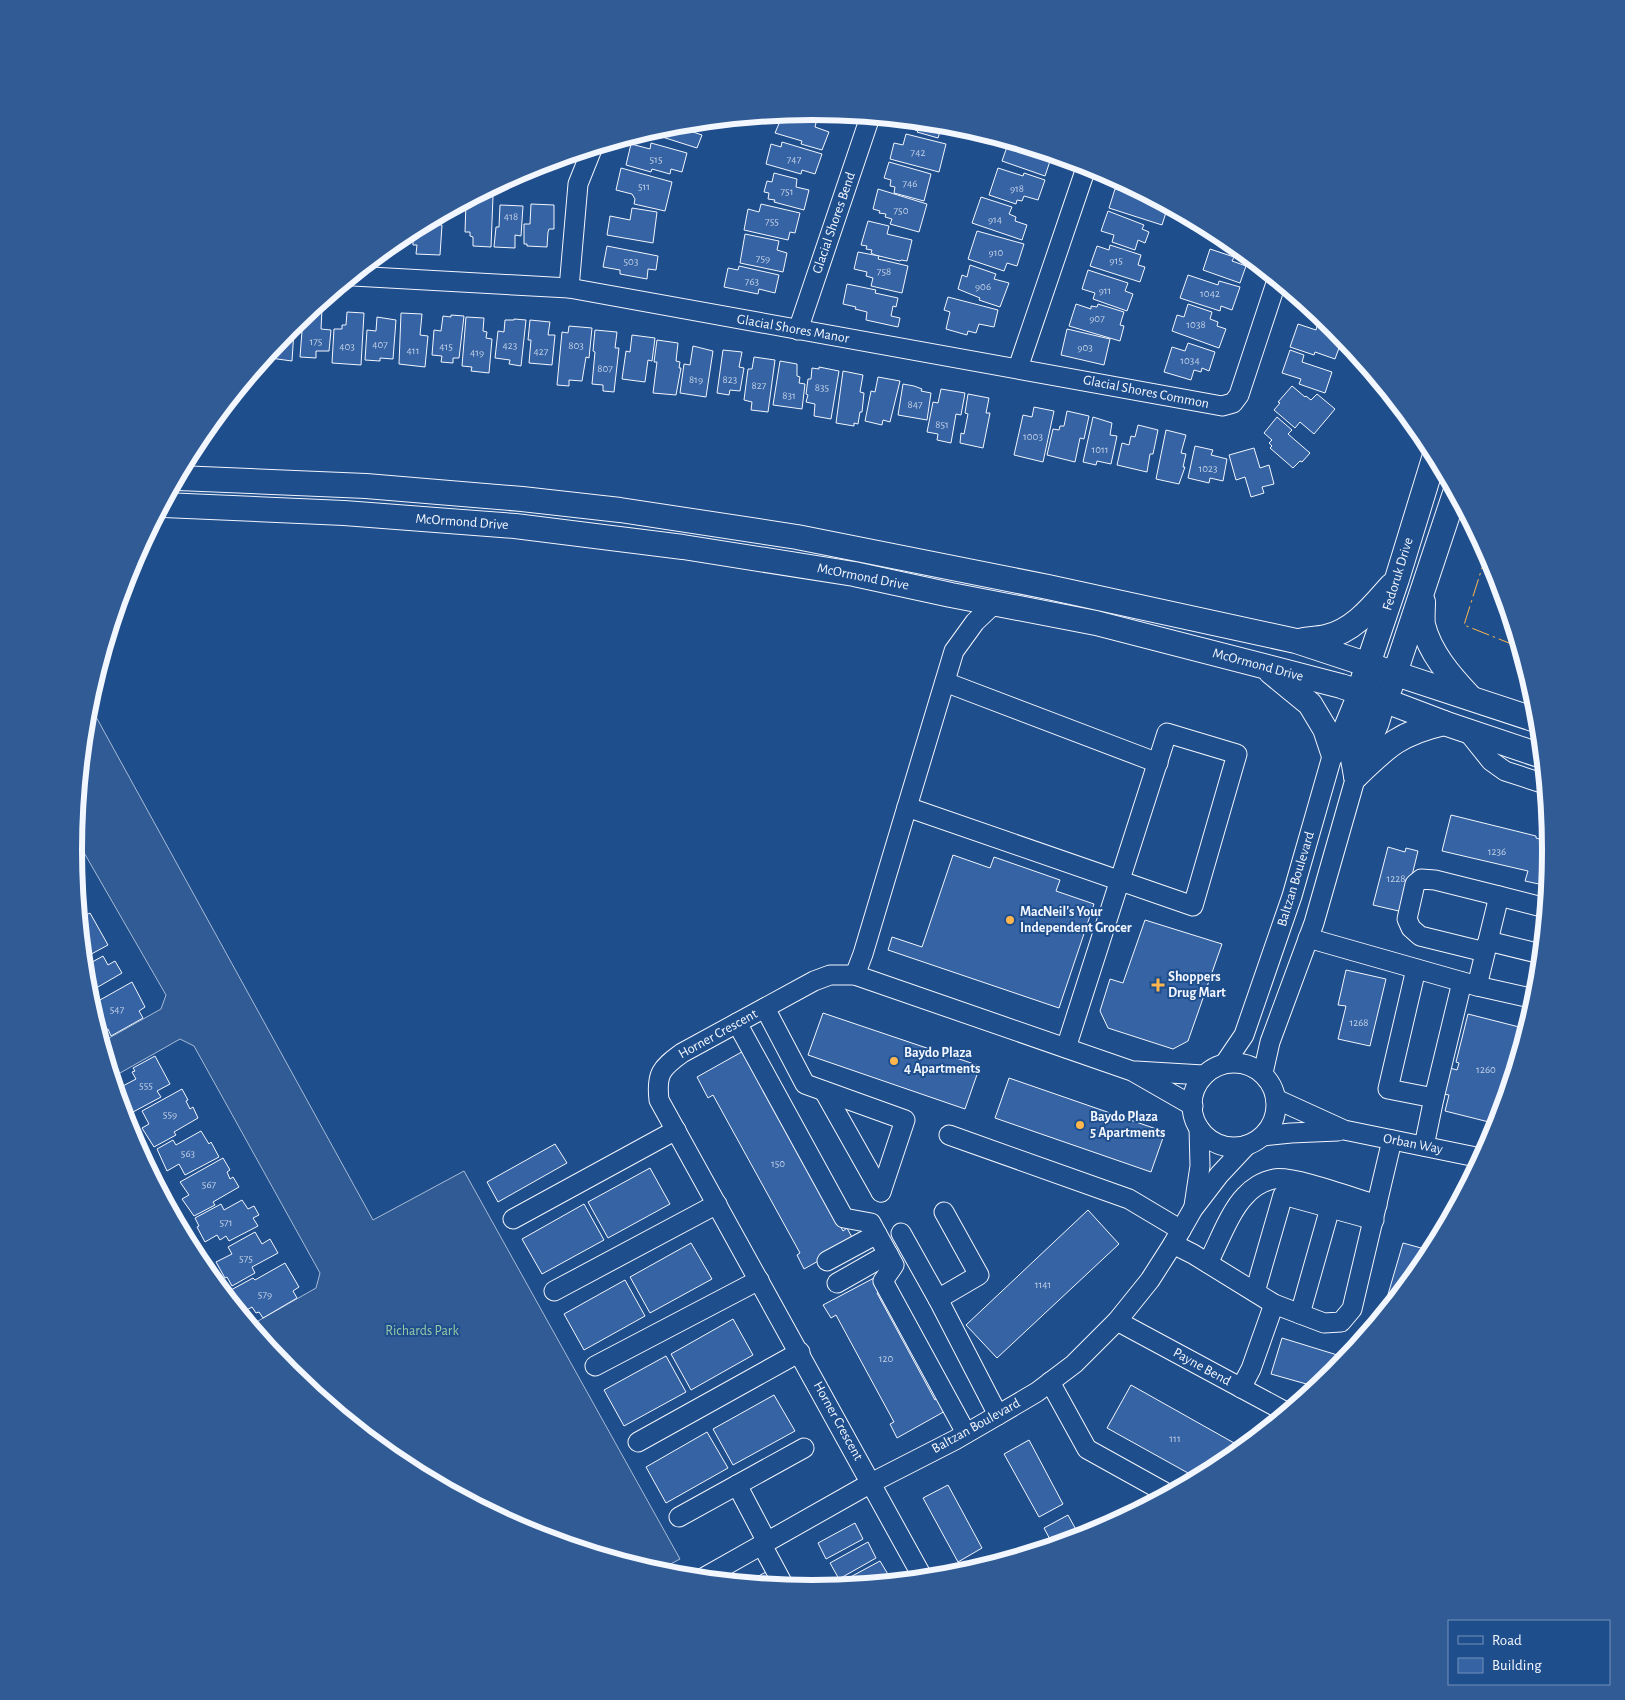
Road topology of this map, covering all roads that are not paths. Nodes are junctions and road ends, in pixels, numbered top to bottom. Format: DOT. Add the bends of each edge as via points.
graph roads {
  1 [pos="868,123"];
  2 [pos="589,156"];
  3 [pos="1084,173"];
  4 [pos="361,276"];
  5 [pos="1275,286"];
  6 [pos="569,288"];
  7 [pos="798,330"];
  8 [pos="1018,368"];
  9 [pos="1432,465"];
  10 [pos="184,478"];
  11 [pos="1453,501"];
  12 [pos="170,504"];
  13 [pos="1397,579"];
  14 [pos="1422,592"];
  15 [pos="995,602"];
  16 [pos="1296,641"];
  17 [pos="1369,665"];
  18 [pos="1266,668"];
  19 [pos="1395,674"];
  20 [pos="945,682"];
  21 [pos="1371,696"];
  22 [pos="1470,698"];
  23 [pos="1530,717"];
  24 [pos="1444,723"];
  25 [pos="1468,731"];
  26 [pos="1333,753"];
  27 [pos="1536,754"];
  28 [pos="1158,763"];
  29 [pos="1356,776"];
  30 [pos="1539,782"];
  31 [pos="907,807"];
  32 [pos="1121,882"];
  33 [pos="1499,896"];
  34 [pos="1540,906"];
  35 [pos="1308,938"];
  36 [pos="1487,947"];
  37 [pos="1535,953"];
  38 [pos="1416,969"];
  39 [pos="855,975"];
  40 [pos="1470,984"];
  41 [pos="1527,998"];
  42 [pos="765,1008"];
  43 [pos="737,1023"];
  44 [pos="1066,1048"];
  45 [pos="1226,1063"];
  46 [pos="1132,1071"];
  47 [pos="1263,1074"];
  48 [pos="1203,1075"];
  49 [pos="824,1091"];
  50 [pos="1434,1098"];
  51 [pos="1276,1099"];
  52 [pos="1193,1106"];
  53 [pos="1199,1128"];
  54 [pos="676,1130"];
  55 [pos="1344,1130"];
  56 [pos="949,1135"];
  57 [pos="1392,1140"];
  58 [pos="1255,1141"];
  59 [pos="1424,1146"];
  60 [pos="1475,1156"];
  61 [pos="717,1204"];
  62 [pos="1330,1208"];
  63 [pos="1193,1209"];
  64 [pos="944,1212"];
  65 [pos="1376,1212"];
  66 [pos="513,1219"];
  67 [pos="901,1233"];
  68 [pos="877,1234"];
  69 [pos="1177,1238"];
  70 [pos="888,1254"];
  71 [pos="827,1261"];
  72 [pos="1208,1263"];
  73 [pos="759,1280"];
  74 [pos="837,1283"];
  75 [pos="554,1291"];
  76 [pos="1255,1292"];
  77 [pos="938,1299"];
  78 [pos="1274,1304"];
  79 [pos="1300,1314"];
  80 [pos="1117,1320"];
  81 [pos="800,1352"];
  82 [pos="595,1366"];
  83 [pos="1050,1382"];
  84 [pos="1241,1388"];
  85 [pos="1281,1409"];
  86 [pos="998,1415"];
  87 [pos="966,1433"];
  88 [pos="638,1442"];
  89 [pos="804,1448"];
  90 [pos="871,1483"];
  91 [pos="738,1485"];
  92 [pos="1162,1490"];
  93 [pos="679,1517"];
  94 [pos="764,1544"];
  95 [pos="920,1572"];
  96 [pos="712,1573"];
  97 [pos="781,1579"];
  1 -- 7 [label="street, Glacial Shores Bend"];
  2 -- 6 [label="street" via="578,184"];
  3 -- 8 [label="street"];
  4 -- 6 [label="street, Glacial Shores Manor"];
  5 -- 8 [label="street, Glacial Shores Common" via="1239,395 1233,403 1222,406"];
  6 -- 7 [label="street, Glacial Shores Manor"];
  7 -- 8 [label="street, Glacial Shores Manor"];
  9 -- 13 [label="main road, Fedoruk Drive"];
  10 -- 16 [label="main road, McOrmond Drive" via="366,486 620,510 797,537"];
  11 -- 14 [label="main road, Fedoruk Drive"];
  12 -- 15 [label="main road, McOrmond Drive" via="515,526 683,547 854,574"];
  13 -- 16 [label="main road" via="1353,624 1328,636"];
  13 -- 17 [label="main road, Fedoruk Drive"];
  14 -- 19 [label="main road, Fedoruk Drive"];
  14 -- 22 [label="main road" via="1423,625 1428,638 1449,674"];
  15 -- 18 [label="main road, McOrmond Drive" via="1096,623"];
  15 -- 20 [label="street" via="975,622 954,652"];
  16 -- 17 [label="main road, McOrmond Drive"];
  17 -- 19 [label="main road, McOrmond Drive"];
  17 -- 21 [label="main road, Fedoruk Drive"];
  18 -- 21 [label="main road, McOrmond Drive"];
  18 -- 26 [label="main road" via="1310,704 1325,729"];
  19 -- 21 [label="main road, Fedoruk Drive"];
  19 -- 22 [label="main road, McOrmond Drive"];
  20 -- 28 [label="street"];
  20 -- 31 [label="street"];
  21 -- 24 [label="main road, McOrmond Drive"];
  21 -- 26 [label="street, Baltzan Boulevard"];
  21 -- 29 [label="main road" via="1351,748"];
  22 -- 23 [label="main road, McOrmond Drive"];
  24 -- 25 [label="main road, McOrmond Drive"];
  24 -- 29 [label="main road" via="1420,728 1404,736 1385,748"];
  25 -- 27 [label="main road, McOrmond Drive"];
  25 -- 30 [label="street" via="1491,761 1505,771"];
  26 -- 45 [label="street, Baltzan Boulevard" via="1292,896 1248,1026"];
  28 -- 32 [label="street"];
  28 -- 32 [label="street" via="1167,733 1238,754 1193,906"];
  29 -- 35 [label="street"];
  31 -- 32 [label="street"];
  31 -- 39 [label="street"];
  32 -- 44 [label="street"];
  33 -- 34 [label="street"];
  33 -- 36 [label="street"];
  33 -- 36 [label="street" via="1422,879 1416,884 1411,902 1407,919 1420,936"];
  35 -- 38 [label="street"];
  35 -- 47 [label="street" via="1270,1042"];
  36 -- 37 [label="street"];
  36 -- 40 [label="street"];
  38 -- 40 [label="street"];
  38 -- 50 [label="street" via="1388,1089"];
  39 -- 42 [label="street, Horner Crescent" via="830,975"];
  39 -- 44 [label="street, Horner Crescent"];
  40 -- 41 [label="street"];
  40 -- 50 [label="street"];
  42 -- 43 [label="street, Horner Crescent"];
  42 -- 49 [label="street" via="805,1084"];
  43 -- 54 [label="street, Horner Crescent" via="666,1064 657,1082 660,1100"];
  43 -- 68 [label="street" via="844,1218 871,1223"];
  44 -- 46 [label="street, Horner Crescent"];
  45 -- 47 [label="street" via="1246,1064"];
  45 -- 48 [label="street"];
  46 -- 48 [label="street, Horner Crescent"];
  46 -- 52 [label="street, Horner Crescent"];
  47 -- 51 [label="street" via="1274,1088"];
  48 -- 52 [label="street" via="1196,1086"];
  49 -- 49 [label="street" via="905,1120 881,1192 867,1166"];
  50 -- 59 [label="street"];
  51 -- 55 [label="street, Orban Way"];
  51 -- 58 [label="street" via="1273,1122"];
  52 -- 53 [label="street"];
  53 -- 58 [label="street" via="1220,1145 1234,1147"];
  53 -- 63 [label="street, Baltzan Boulevard" via="1200,1166"];
  54 -- 61 [label="street, Horner Crescent"];
  54 -- 66 [label="street"];
  55 -- 57 [label="street, Orban Way"];
  55 -- 58 [label="street, Orban Way" via="1291,1133"];
  56 -- 69 [label="street" via="1129,1199"];
  57 -- 59 [label="street, Orban Way"];
  57 -- 65 [label="street"];
  58 -- 63 [label="street, Baltzan Boulevard" via="1219,1175"];
  59 -- 60 [label="street, Orban Way"];
  61 -- 73 [label="street, Horner Crescent"];
  61 -- 75 [label="street"];
  62 -- 65 [label="street"];
  62 -- 76 [label="street" via="1282,1195"];
  62 -- 79 [label="street"];
  63 -- 69 [label="street, Baltzan Boulevard"];
  64 -- 77 [label="street" via="979,1275"];
  65 -- 72 [label="street" via="1304,1183 1276,1178 1261,1182 1244,1196 1236,1208"];
  65 -- 79 [label="street" via="1352,1309 1341,1322 1324,1323"];
  67 -- 77 [label="street"];
  68 -- 70 [label="street"];
  68 -- 71 [label="street"];
  69 -- 72 [label="street"];
  69 -- 80 [label="street, Baltzan Boulevard" via="1150,1280"];
  70 -- 74 [label="street"];
  70 -- 87 [label="street" via="894,1265 883,1281"];
  72 -- 76 [label="street"];
  73 -- 81 [label="street, Horner Crescent"];
  73 -- 82 [label="street"];
  76 -- 78 [label="street"];
  77 -- 86 [label="street"];
  78 -- 79 [label="street"];
  78 -- 84 [label="street"];
  80 -- 83 [label="street, Baltzan Boulevard" via="1074,1364"];
  80 -- 84 [label="street, Payne Bend"];
  81 -- 88 [label="street"];
  81 -- 90 [label="street, Horner Crescent"];
  83 -- 86 [label="street, Baltzan Boulevard"];
  83 -- 92 [label="street" via="1087,1449"];
  84 -- 85 [label="street, Payne Bend"];
  86 -- 87 [label="street, Baltzan Boulevard"];
  87 -- 90 [label="street, Baltzan Boulevard"];
  89 -- 91 [label="street"];
  90 -- 94 [label="street, Baltzan Boulevard"];
  90 -- 95 [label="street, Horner Crescent"];
  91 -- 93 [label="street"];
  91 -- 94 [label="street"];
  94 -- 96 [label="street, Baltzan Boulevard"];
  94 -- 97 [label="street"];
}
